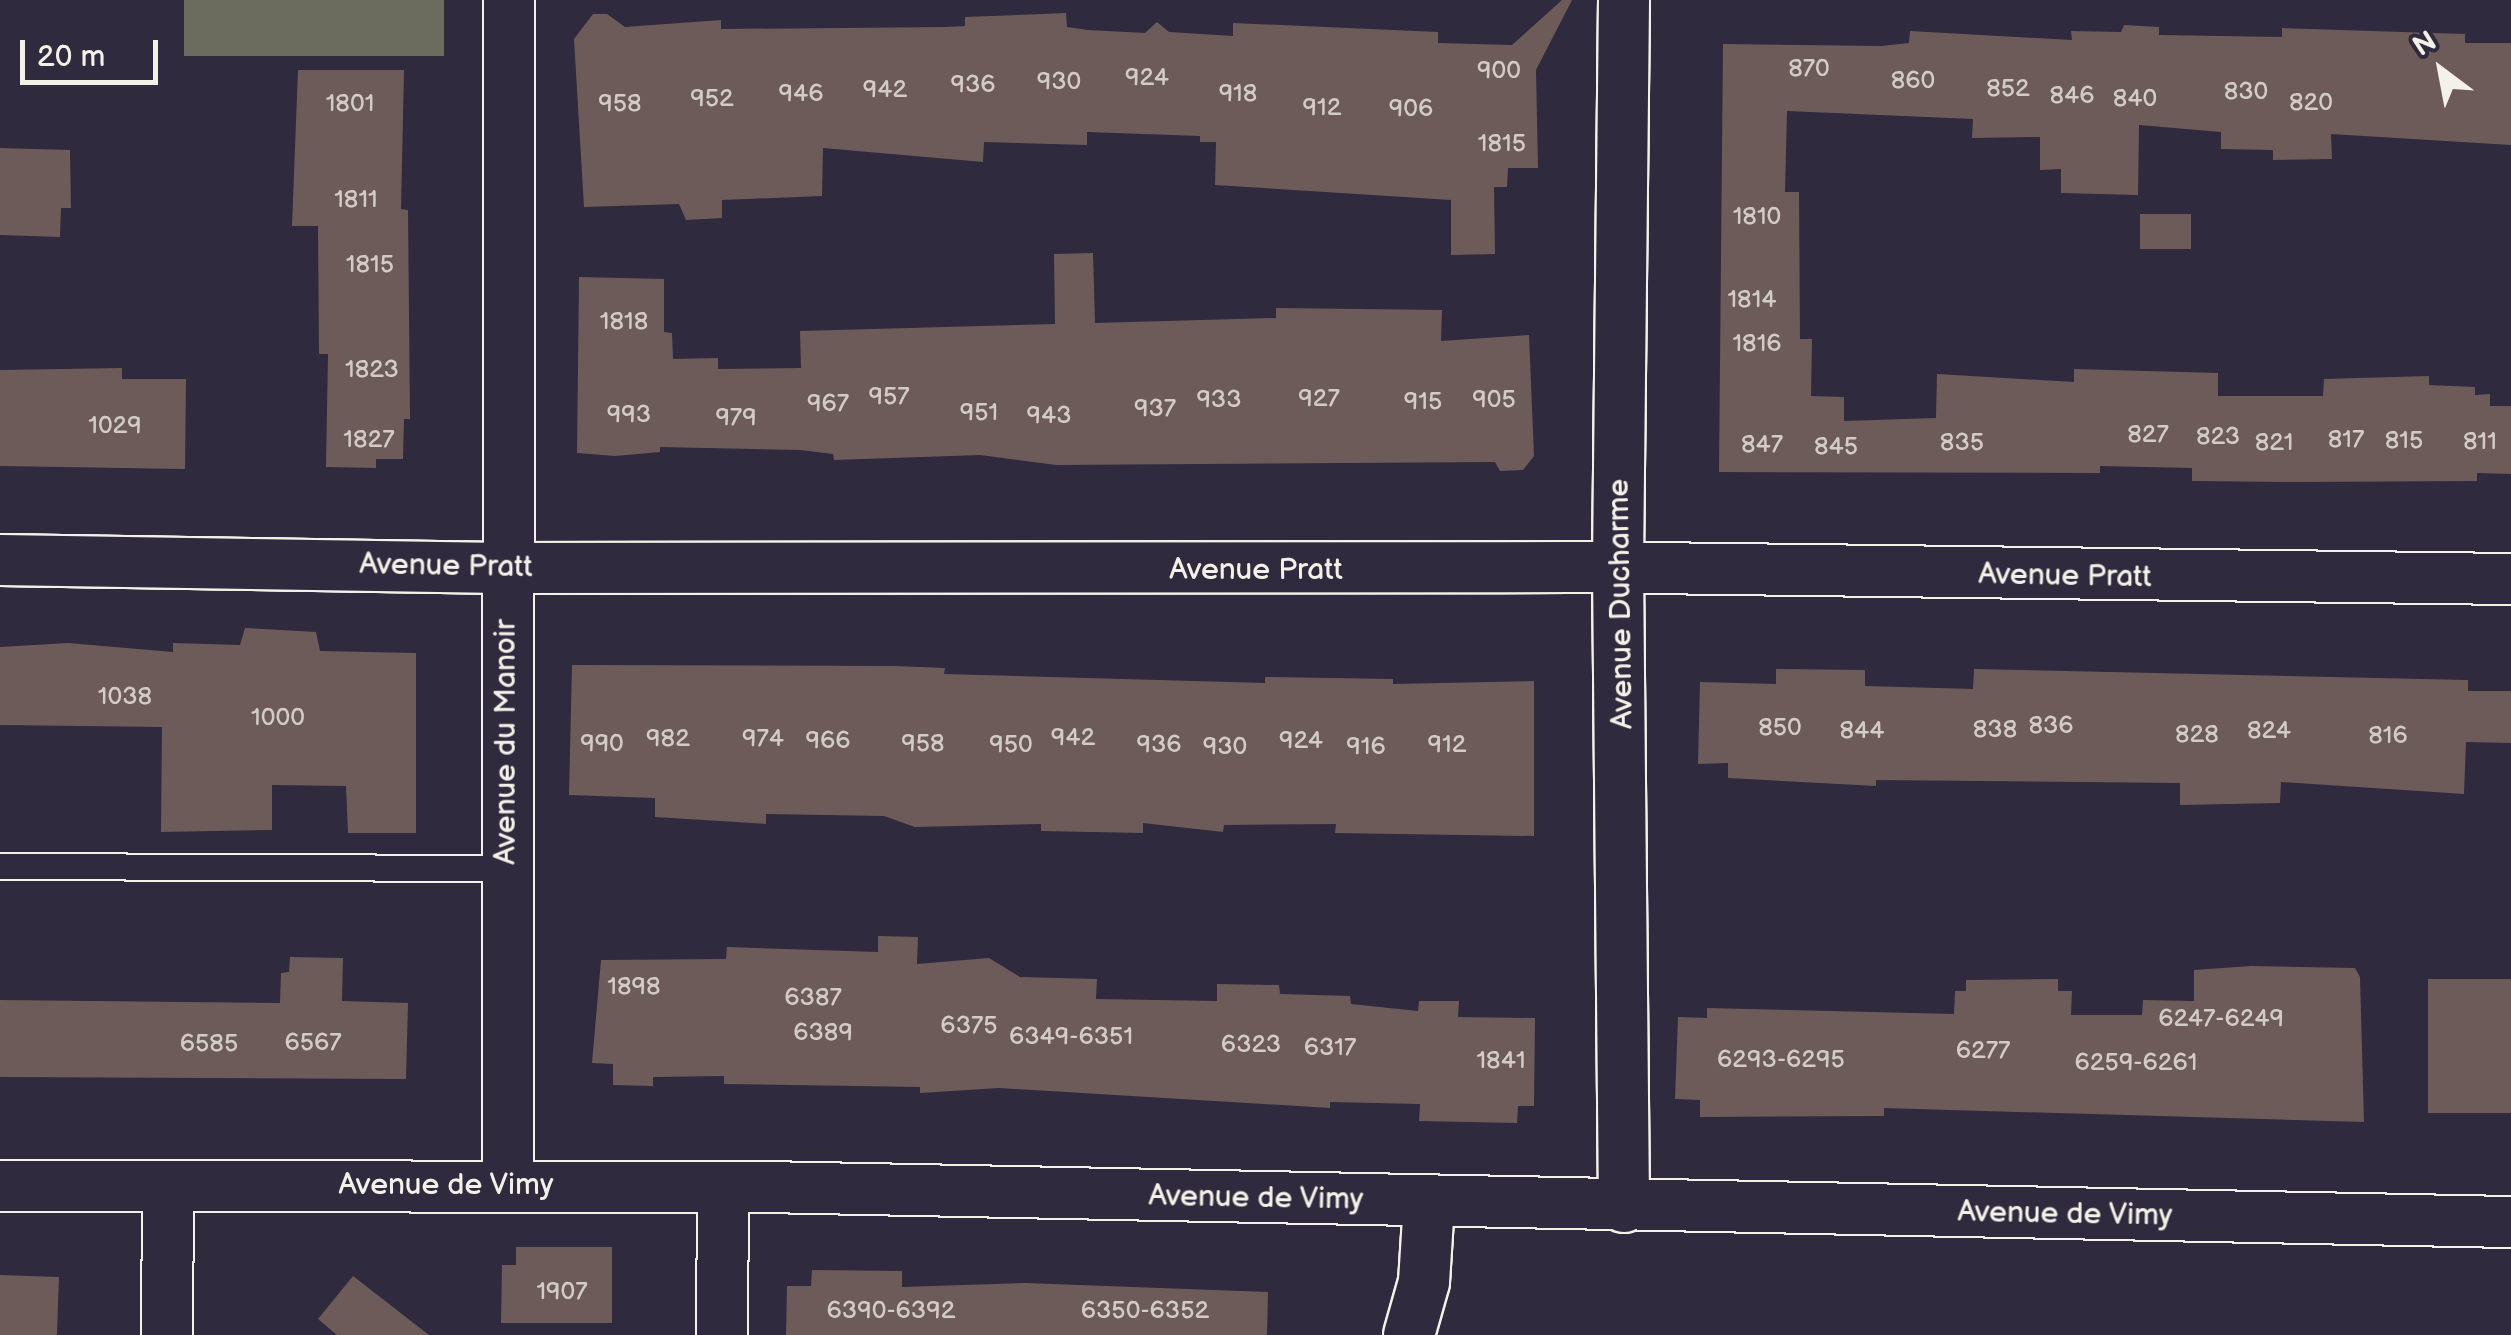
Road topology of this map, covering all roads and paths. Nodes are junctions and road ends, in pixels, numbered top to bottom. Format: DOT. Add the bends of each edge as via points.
graph roads {
  1 [pos="509,0"];
  2 [pos="1624,0"];
  3 [pos="0,560"];
  4 [pos="506,568"];
  5 [pos="1618,568"];
  6 [pos="2511,580"];
  7 [pos="0,866"];
  8 [pos="507,868"];
  9 [pos="508,1184"];
  10 [pos="0,1186"];
  11 [pos="168,1187"];
  12 [pos="723,1187"];
  13 [pos="1429,1202"];
  14 [pos="1624,1207"];
  15 [pos="2511,1222"];
  16 [pos="167,1335"];
  17 [pos="722,1335"];
  18 [pos="1409,1335"];
  1 -- 4 [label="street, Avenue du Manoir"];
  2 -- 5 [label="street, Avenue Ducharme"];
  3 -- 4 [label="street, Avenue Pratt"];
  4 -- 5 [label="street, Avenue Pratt"];
  4 -- 8 [label="street, Avenue du Manoir"];
  5 -- 6 [label="street, Avenue Pratt"];
  5 -- 14 [label="street, Avenue Ducharme"];
  7 -- 8 [label="lane"];
  8 -- 9 [label="street, Avenue du Manoir"];
  9 -- 11 [label="street, Avenue de Vimy"];
  9 -- 12 [label="street, Avenue de Vimy"];
  10 -- 11 [label="street, Avenue de Vimy"];
  11 -- 16 [label="street"];
  12 -- 13 [label="street, Avenue de Vimy"];
  12 -- 17 [label="street"];
  13 -- 14 [label="street, Avenue de Vimy"];
  13 -- 18 [label="street" via="1424,1282"];
  14 -- 15 [label="street, Avenue de Vimy"];
}
